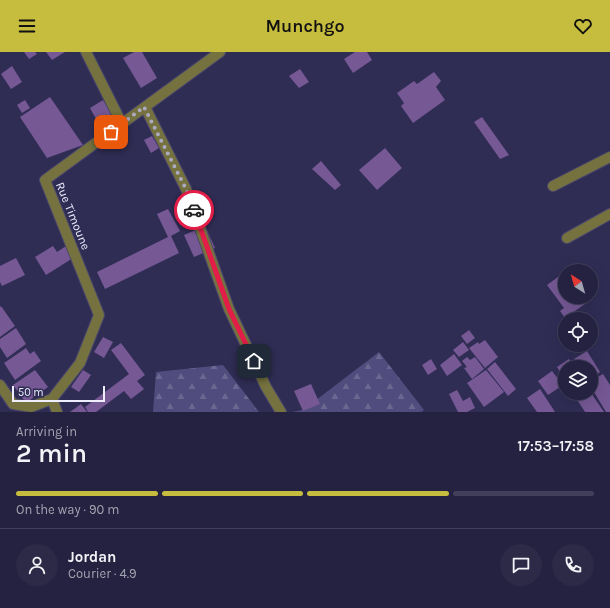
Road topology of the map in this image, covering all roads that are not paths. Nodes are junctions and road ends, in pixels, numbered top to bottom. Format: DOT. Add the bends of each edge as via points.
graph roads {
  1 [pos="86,52"];
  2 [pos="220,52"];
  3 [pos="144,107"];
  4 [pos="122,124"];
  5 [pos="610,157"];
  6 [pos="553,186"];
  7 [pos="610,214"];
  8 [pos="567,238"];
  9 [pos="0,385"];
  10 [pos="52,399"];
  11 [pos="58,412"];
  12 [pos="282,412"];
  1 -- 4 [label="street"];
  2 -- 3 [label="street, Rue Timoune"];
  3 -- 4 [label="street, Rue Timoune"];
  3 -- 12 [label="street" via="186,189 229,309 266,386"];
  4 -- 10 [label="street, Rue Timoune" via="45,180 98,315 80,363"];
  5 -- 6 [label="street"];
  7 -- 8 [label="street"];
  9 -- 10 [label="street" via="13,404 31,407"];
  10 -- 11 [label="street"];
}
